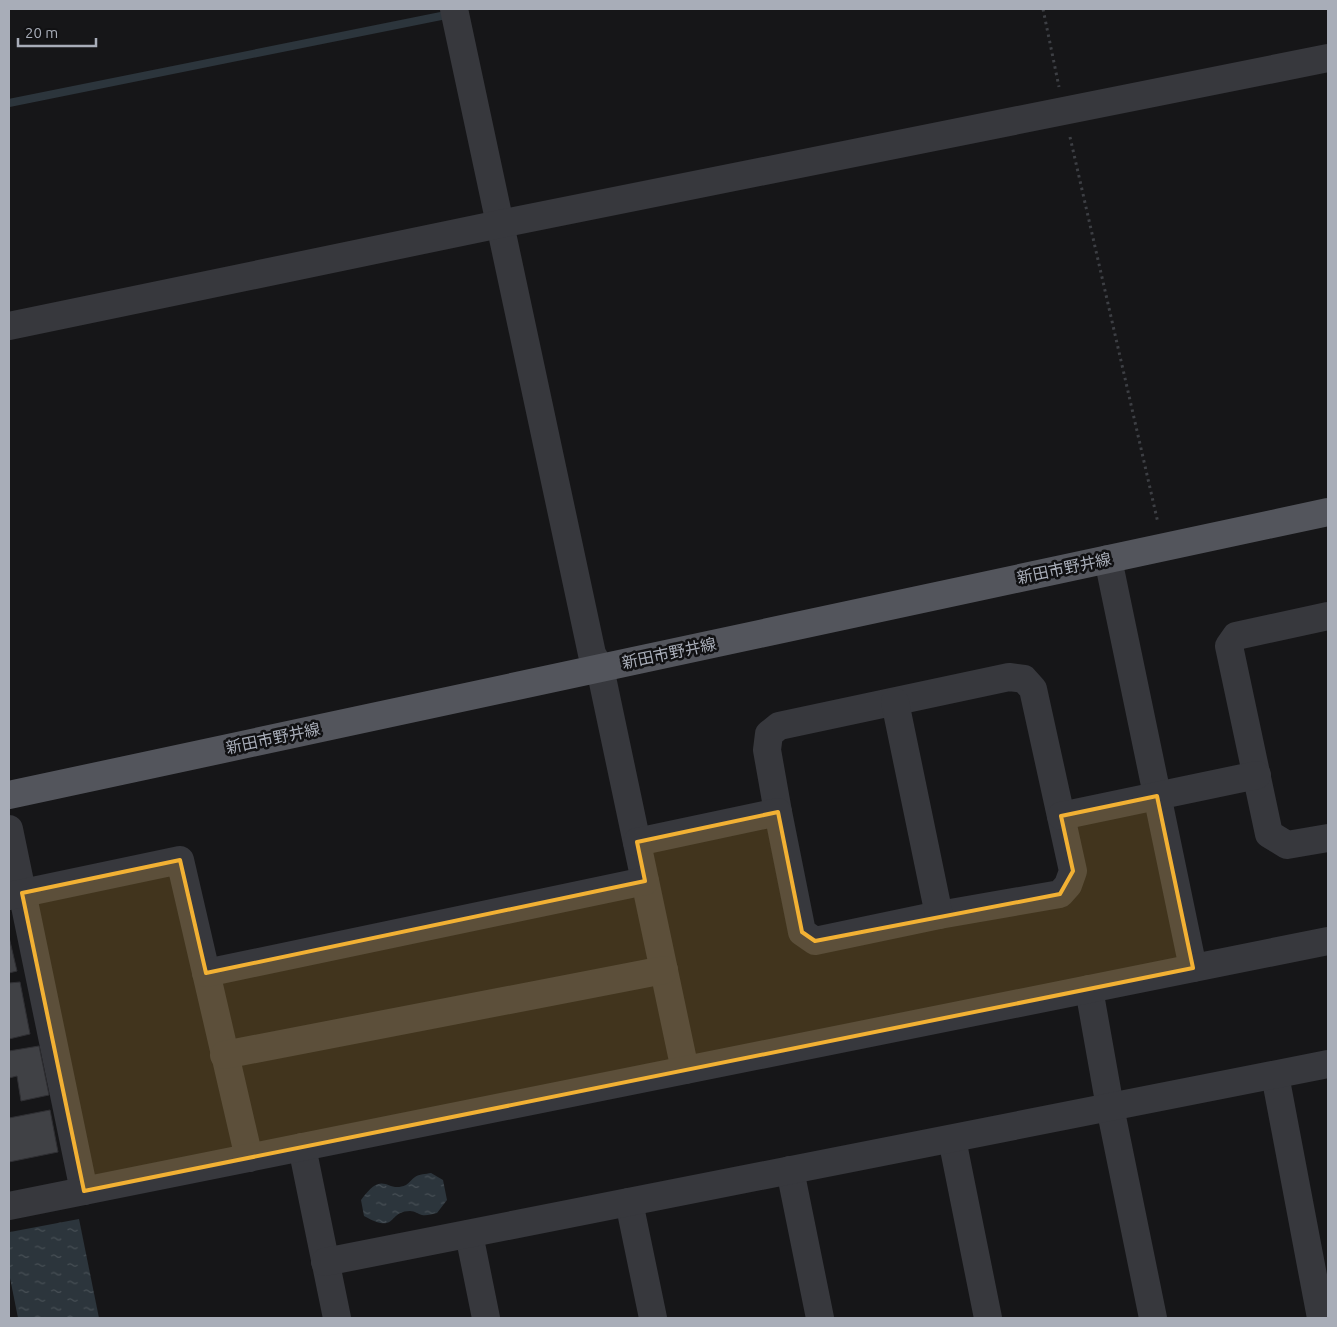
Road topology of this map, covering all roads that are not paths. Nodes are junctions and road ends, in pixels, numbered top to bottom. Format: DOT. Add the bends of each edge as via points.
graph roads {
  1 [pos="454,9"];
  2 [pos="1328,58"];
  3 [pos="500,224"];
  4 [pos="9,326"];
  5 [pos="1328,512"];
  6 [pos="1108,559"];
  7 [pos="1328,616"];
  8 [pos="600,668"];
  9 [pos="895,702"];
  10 [pos="1257,776"];
  11 [pos="9,795"];
  12 [pos="1157,796"];
  13 [pos="778,812"];
  14 [pos="1061,816"];
  15 [pos="9,829"];
  16 [pos="1328,838"];
  17 [pos="637,842"];
  18 [pos="645,881"];
  19 [pos="15,895"];
  20 [pos="939,915"];
  21 [pos="1328,941"];
  22 [pos="1194,968"];
  23 [pos="664,970"];
  24 [pos="206,974"];
  25 [pos="1089,989"];
  26 [pos="224,1055"];
  27 [pos="1328,1064"];
  28 [pos="685,1070"];
  29 [pos="1275,1075"];
  30 [pos="1110,1107"];
  31 [pos="952,1138"];
  32 [pos="302,1147"];
  33 [pos="249,1158"];
  34 [pos="790,1170"];
  35 [pos="84,1191"];
  36 [pos="629,1202"];
  37 [pos="9,1206"];
  38 [pos="469,1234"];
  39 [pos="325,1262"];
  40 [pos="337,1318"];
  41 [pos="486,1318"];
  42 [pos="653,1318"];
  43 [pos="820,1318"];
  44 [pos="988,1318"];
  45 [pos="1153,1318"];
  46 [pos="1321,1318"];
  1 -- 3 [label="street"];
  2 -- 3 [label="street"];
  3 -- 4 [label="street"];
  3 -- 8 [label="street" via="592,654"];
  5 -- 6 [label="main road, 新田市野井線"];
  6 -- 8 [label="main road, 新田市野井線"];
  6 -- 12 [label="street"];
  7 -- 10 [label="street" via="1236,636 1229,646"];
  8 -- 11 [label="main road, 新田市野井線"];
  8 -- 17 [label="street"];
  9 -- 13 [label="street" via="779,726 768,734 767,750"];
  9 -- 14 [label="street" via="1009,677 1024,679 1033,689"];
  9 -- 20 [label="street"];
  10 -- 12 [label="street"];
  10 -- 16 [label="street" via="1269,834 1287,846"];
  12 -- 14 [label="street"];
  12 -- 22 [label="street"];
  13 -- 17 [label="street"];
  13 -- 20 [label="street" via="802,932 815,941"];
  14 -- 20 [label="street" via="1072,871 1068,885 1060,894"];
  15 -- 19 [label="street"];
  17 -- 18 [label="street"];
  18 -- 23 [label="street"];
  18 -- 24 [label="street"];
  19 -- 24 [label="street" via="180,860"];
  19 -- 35 [label="street"];
  21 -- 22 [label="street"];
  22 -- 25 [label="street"];
  23 -- 26 [label="street"];
  23 -- 28 [label="street"];
  24 -- 26 [label="street"];
  25 -- 28 [label="street"];
  25 -- 30 [label="street"];
  26 -- 33 [label="street"];
  27 -- 29 [label="street"];
  28 -- 32 [label="street"];
  29 -- 30 [label="street"];
  29 -- 46 [label="street"];
  30 -- 31 [label="street"];
  30 -- 45 [label="street"];
  31 -- 34 [label="street"];
  31 -- 44 [label="street"];
  32 -- 33 [label="street"];
  32 -- 39 [label="street"];
  33 -- 35 [label="street"];
  34 -- 36 [label="street"];
  34 -- 43 [label="street"];
  35 -- 37 [label="street"];
  36 -- 38 [label="street"];
  36 -- 42 [label="street"];
  38 -- 39 [label="street"];
  38 -- 41 [label="street"];
  39 -- 40 [label="street"];
}
